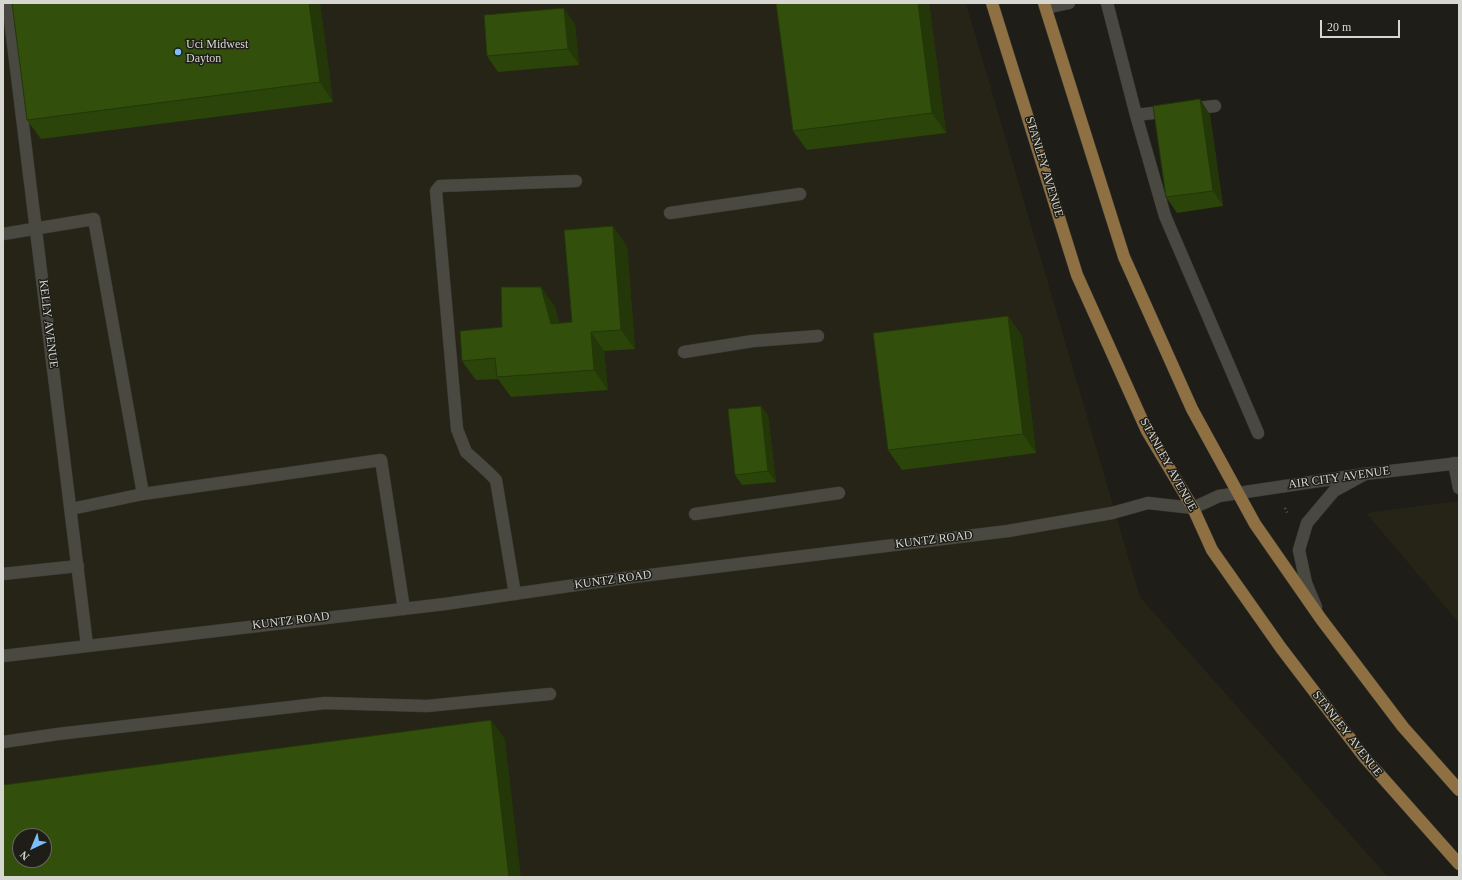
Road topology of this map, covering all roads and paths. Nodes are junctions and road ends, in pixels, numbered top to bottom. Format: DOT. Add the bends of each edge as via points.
graph roads {
  1 [pos="8,3"];
  2 [pos="992,3"];
  3 [pos="1068,3"];
  4 [pos="1107,3"];
  5 [pos="1045,6"];
  6 [pos="1215,106"];
  7 [pos="1136,115"];
  8 [pos="576,181"];
  9 [pos="800,194"];
  10 [pos="670,213"];
  11 [pos="36,229"];
  12 [pos="3,234"];
  13 [pos="818,336"];
  14 [pos="684,352"];
  15 [pos="1258,433"];
  16 [pos="1457,463"];
  17 [pos="1365,474"];
  18 [pos="1459,488"];
  19 [pos="839,492"];
  20 [pos="143,494"];
  21 [pos="1238,494"];
  22 [pos="1193,508"];
  23 [pos="71,509"];
  24 [pos="695,514"];
  25 [pos="78,566"];
  26 [pos="3,574"];
  27 [pos="515,594"];
  28 [pos="404,608"];
  29 [pos="1321,619"];
  30 [pos="87,645"];
  31 [pos="3,656"];
  32 [pos="550,694"];
  33 [pos="3,742"];
  34 [pos="1459,790"];
  35 [pos="1459,864"];
  1 -- 11 [label="street, KELLY AVENUE"];
  2 -- 22 [label="main road, STANLEY AVENUE" via="1077,275 1147,431"];
  3 -- 5 [label="street"];
  4 -- 7 [label="street"];
  5 -- 21 [label="main road" via="1124,257 1192,409"];
  6 -- 7 [label="street"];
  7 -- 15 [label="street" via="1165,216"];
  8 -- 27 [label="street" via="440,186 436,191 457,429 466,452 496,480"];
  9 -- 10 [label="street"];
  11 -- 12 [label="street"];
  11 -- 20 [label="street" via="94,219"];
  11 -- 23 [label="street, KELLY AVENUE"];
  13 -- 14 [label="street"];
  16 -- 17 [label="street, AIR CITY AVENUE"];
  16 -- 18 [label="street"];
  17 -- 21 [label="street, AIR CITY AVENUE"];
  17 -- 29 [label="street" via="1334,491 1306,523 1299,550 1306,583"];
  19 -- 24 [label="street"];
  20 -- 23 [label="street"];
  20 -- 28 [label="street" via="381,460"];
  21 -- 22 [label="street, AIR CITY AVENUE" via="1218,496"];
  21 -- 29 [label="main road" via="1255,524"];
  22 -- 27 [label="street, KUNTZ ROAD" via="1148,503 1112,513 1008,531"];
  22 -- 35 [label="main road, STANLEY AVENUE" via="1212,550 1281,648 1365,758"];
  23 -- 25 [label="street, KELLY AVENUE"];
  25 -- 26 [label="street"];
  25 -- 30 [label="street, KELLY AVENUE"];
  27 -- 28 [label="street, KUNTZ ROAD"];
  28 -- 30 [label="street, KUNTZ ROAD"];
  29 -- 34 [label="main road" via="1403,727"];
  30 -- 31 [label="street, KUNTZ ROAD"];
  32 -- 33 [label="street" via="427,706 325,703"];
}
